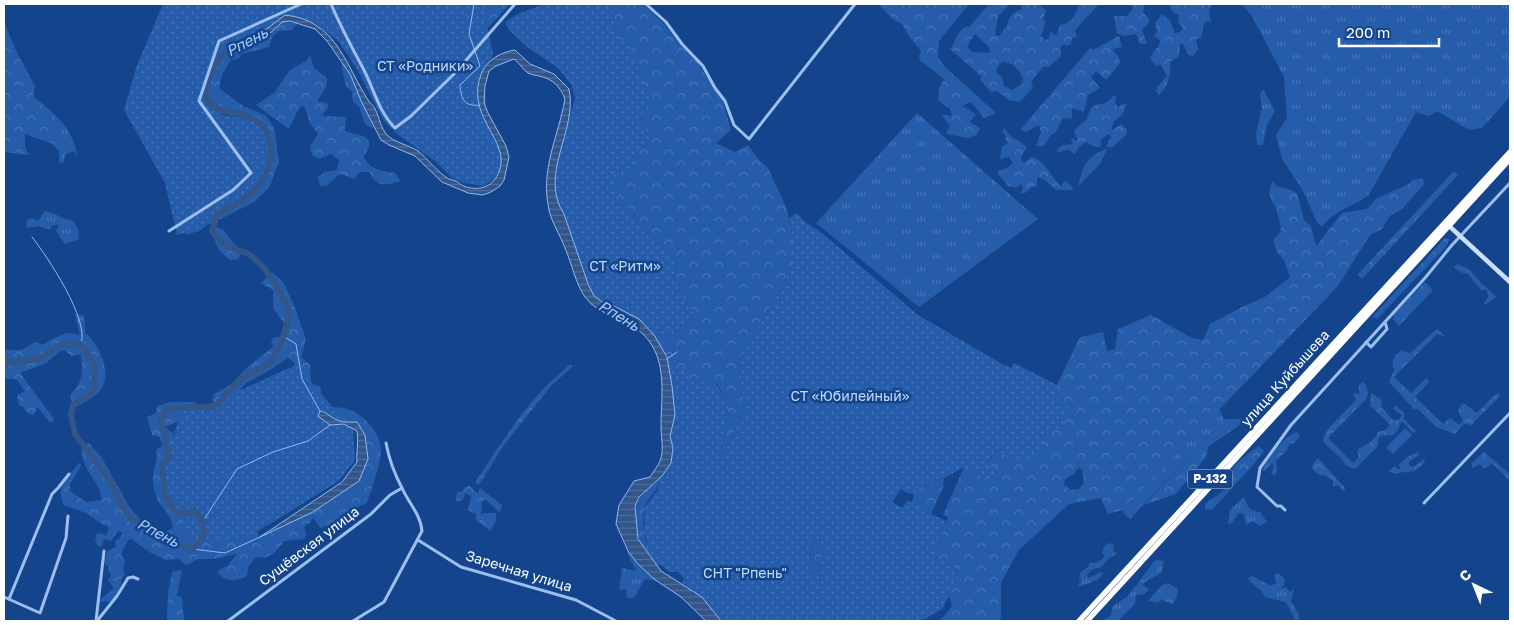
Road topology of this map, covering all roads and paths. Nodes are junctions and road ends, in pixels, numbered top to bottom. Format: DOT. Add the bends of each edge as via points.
graph roads {
  1 [pos="301,4"];
  2 [pos="331,4"];
  3 [pos="515,4"];
  4 [pos="646,4"];
  5 [pos="855,4"];
  6 [pos="1510,152"];
  7 [pos="1510,159"];
  8 [pos="1510,183"];
  9 [pos="1447,224"];
  10 [pos="169,230"];
  11 [pos="1460,236"];
  12 [pos="1510,282"];
  13 [pos="1385,321"];
  14 [pos="1366,342"];
  15 [pos="1510,412"];
  16 [pos="386,443"];
  17 [pos="69,474"];
  18 [pos="402,488"];
  19 [pos="1424,503"];
  20 [pos="1285,510"];
  21 [pos="68,516"];
  22 [pos="418,540"];
  23 [pos="104,551"];
  24 [pos="138,579"];
  25 [pos="4,597"];
  26 [pos="9,599"];
  27 [pos="96,621"];
  28 [pos="228,621"];
  29 [pos="353,621"];
  30 [pos="616,621"];
  31 [pos="1079,621"];
  32 [pos="1087,621"];
  1 -- 10 [label="street" via="218,41 199,101 251,173 233,190"];
  2 -- 3 [label="street" via="386,119 395,128 454,74"];
  4 -- 5 [label="street" via="666,22 703,66 725,101 734,125 749,139"];
  6 -- 9 [label="highway, улица Куйбышева / Р-132"];
  7 -- 9 [label="highway, улица Куйбышева / Р-132"];
  8 -- 11 [label="street"];
  9 -- 11 [label="main road"];
  9 -- 31 [label="highway, улица Куйбышева / Р-132"];
  9 -- 32 [label="highway, улица Куйбышева / Р-132"];
  11 -- 12 [label="main road"];
  11 -- 13 [label="street"];
  13 -- 14 [label="street"];
  13 -- 14 [label="street" via="1387,329 1371,347"];
  14 -- 20 [label="street" via="1291,425 1260,468 1258,487"];
  15 -- 19 [label="street"];
  16 -- 18 [label="street" via="388,458"];
  17 -- 26 [label="street" via="52,494 43,512"];
  18 -- 22 [label="street" via="422,524"];
  18 -- 28 [label="street, Сущёвская улица" via="390,494 371,514"];
  21 -- 26 [label="street" via="66,538 40,613"];
  22 -- 29 [label="street" via="384,602"];
  22 -- 30 [label="street, Заречная улица" via="461,567 576,600"];
  23 -- 27 [label="street"];
  24 -- 27 [label="street" via="128,578"];
  25 -- 26 [label="street"];
}
